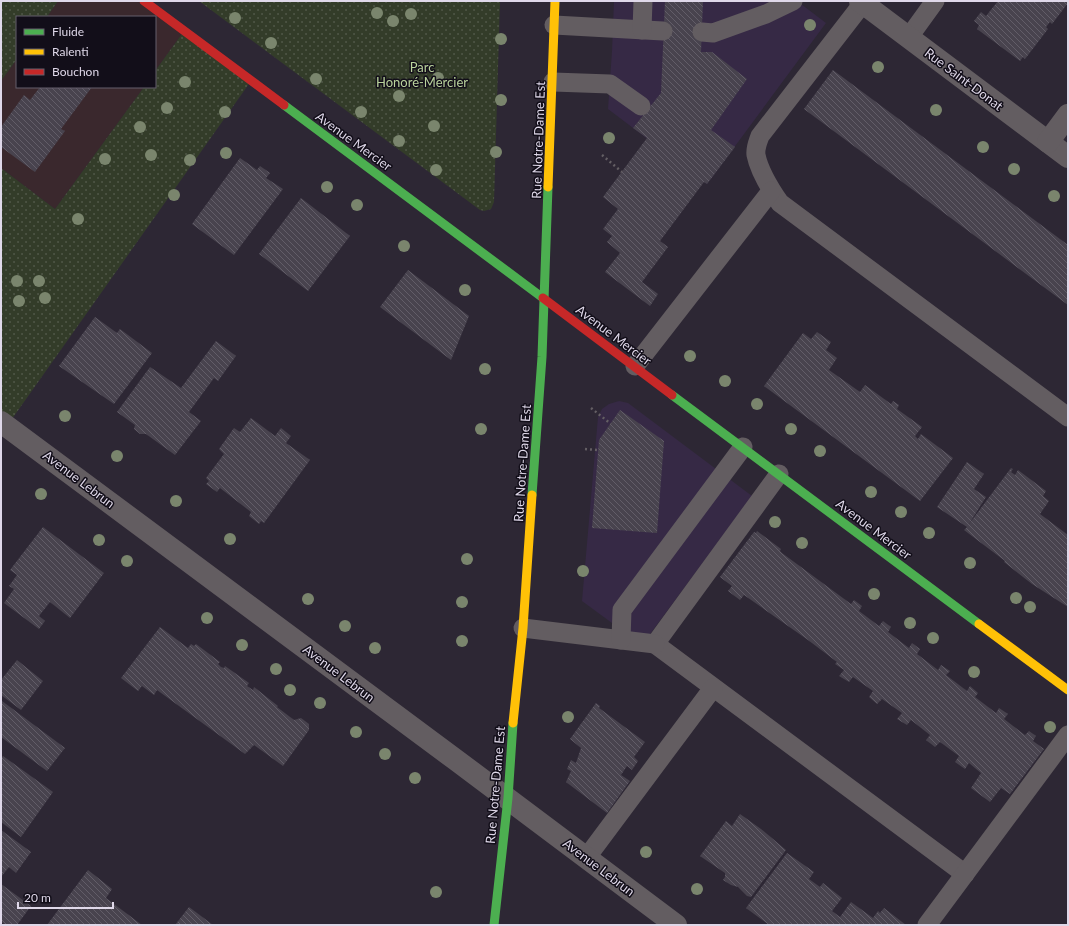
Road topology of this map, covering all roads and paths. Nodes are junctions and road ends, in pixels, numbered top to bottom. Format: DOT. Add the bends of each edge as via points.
graph roads {
  1 [pos="144,1"];
  2 [pos="555,1"];
  3 [pos="643,1"];
  4 [pos="793,1"];
  5 [pos="935,1"];
  6 [pos="862,2"];
  7 [pos="554,25"];
  8 [pos="642,30"];
  9 [pos="663,31"];
  10 [pos="702,32"];
  11 [pos="909,37"];
  12 [pos="553,82"];
  13 [pos="640,106"];
  14 [pos="1068,115"];
  15 [pos="1048,142"];
  16 [pos="602,155"];
  17 [pos="1068,156"];
  18 [pos="622,172"];
  19 [pos="771,191"];
  20 [pos="544,298"];
  21 [pos="635,366"];
  22 [pos="591,408"];
  23 [pos="1068,417"];
  24 [pos="1,422"];
  25 [pos="611,424"];
  26 [pos="743,447"];
  27 [pos="585,449"];
  28 [pos="598,450"];
  29 [pos="779,474"];
  30 [pos="523,628"];
  31 [pos="621,640"];
  32 [pos="655,644"];
  33 [pos="713,688"];
  34 [pos="1068,690"];
  35 [pos="1068,735"];
  36 [pos="508,798"];
  37 [pos="586,858"];
  38 [pos="965,874"];
  39 [pos="494,925"];
  40 [pos="676,925"];
  41 [pos="927,925"];
  1 -- 20 [label="street, Avenue Mercier"];
  2 -- 7 [label="street, Rue Notre-Dame Est"];
  3 -- 8 [label="lane"];
  4 -- 10 [label="lane" via="766,14 713,33"];
  5 -- 11 [label="lane"];
  6 -- 11 [label="street, Rue Saint-Donat"];
  6 -- 19 [label="lane" via="760,136 756,154"];
  7 -- 8 [label="lane"];
  7 -- 12 [label="street, Rue Notre-Dame Est"];
  8 -- 9 [label="lane"];
  11 -- 15 [label="street, Rue Saint-Donat"];
  12 -- 13 [label="lane" via="610,84"];
  12 -- 20 [label="street, Rue Notre-Dame Est"];
  14 -- 15 [label="street"];
  15 -- 17 [label="street, Rue Saint-Donat"];
  16 -- 18 [label="path"];
  19 -- 21 [label="lane"];
  19 -- 23 [label="lane" via="780,203"];
  20 -- 21 [label="street, Avenue Mercier"];
  20 -- 30 [label="street, Rue Notre-Dame Est"];
  21 -- 26 [label="street, Avenue Mercier"];
  22 -- 25 [label="path"];
  24 -- 36 [label="street, Avenue Lebrun"];
  26 -- 29 [label="street, Avenue Mercier"];
  26 -- 31 [label="lane" via="622,610"];
  27 -- 28 [label="path"];
  29 -- 32 [label="lane"];
  29 -- 34 [label="street, Avenue Mercier"];
  30 -- 31 [label="lane"];
  30 -- 36 [label="street, Rue Notre-Dame Est"];
  31 -- 32 [label="lane"];
  32 -- 33 [label="lane"];
  33 -- 37 [label="lane"];
  33 -- 38 [label="lane"];
  35 -- 38 [label="lane"];
  36 -- 37 [label="street, Avenue Lebrun"];
  36 -- 39 [label="street, Rue Notre-Dame Est"];
  37 -- 40 [label="street, Avenue Lebrun"];
  38 -- 41 [label="lane"];
}
